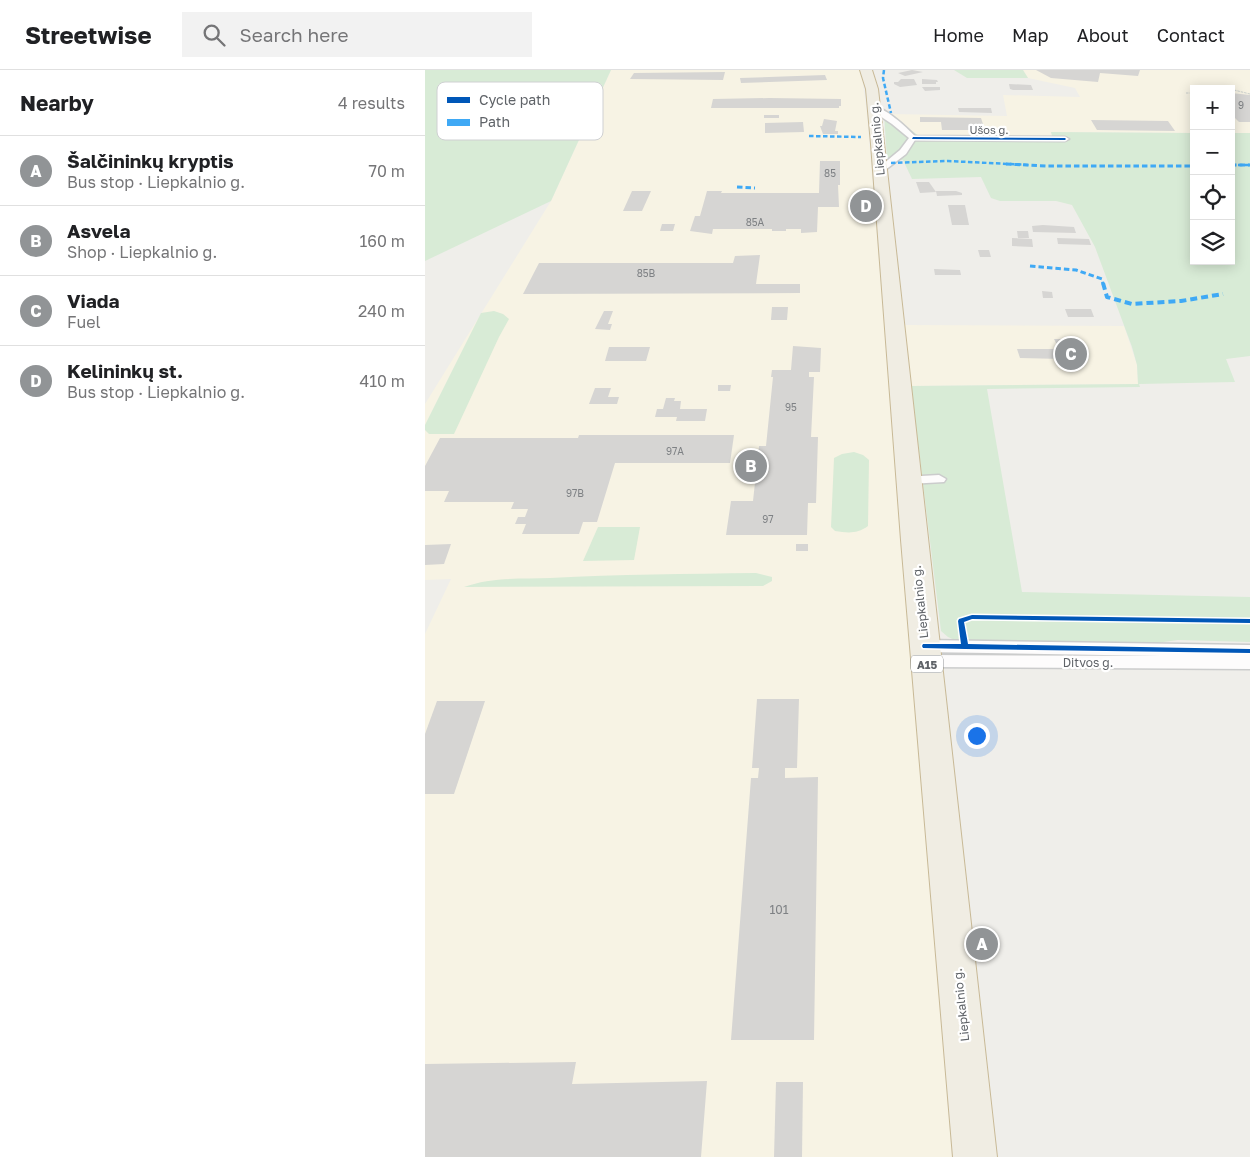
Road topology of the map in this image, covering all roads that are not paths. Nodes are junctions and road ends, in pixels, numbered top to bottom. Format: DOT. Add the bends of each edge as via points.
graph roads {
  1 [pos="870,72"];
  2 [pos="874,108"];
  3 [pos="913,138"];
  4 [pos="1065,139"];
  5 [pos="880,171"];
  6 [pos="939,479"];
  7 [pos="909,480"];
  8 [pos="1250,652"];
  9 [pos="926,653"];
  10 [pos="1250,663"];
  11 [pos="975,1157"];
  1 -- 2 [label="highway, Liepkalnio g. / A15"];
  2 -- 3 [label="street"];
  2 -- 5 [label="highway, Liepkalnio g. / A15"];
  3 -- 4 [label="street, Ušos g."];
  3 -- 5 [label="street" via="903,152"];
  5 -- 7 [label="highway, Liepkalnio g. / A15"];
  6 -- 7 [label="street"];
  7 -- 9 [label="highway, Liepkalnio g. / A15"];
  8 -- 9 [label="street"];
  9 -- 10 [label="street, Ditvos g."];
  9 -- 11 [label="highway, Liepkalnio g. / A15"];
}
